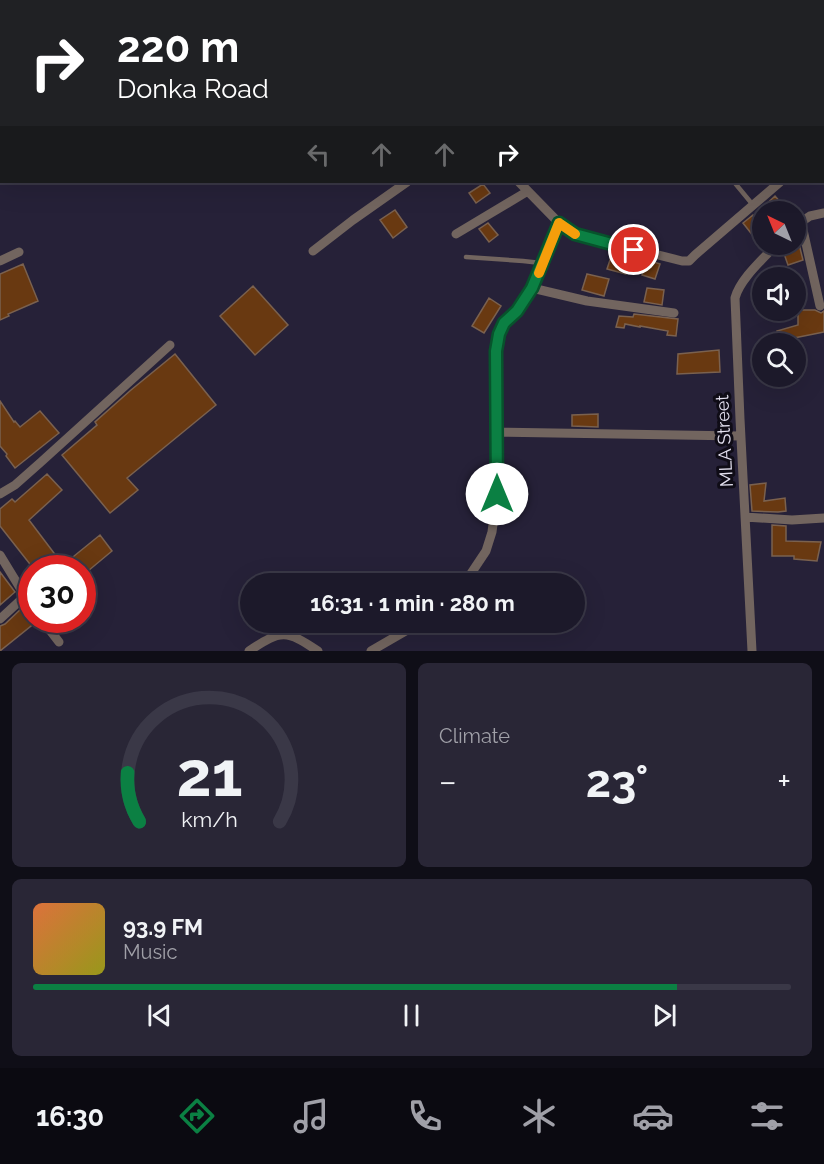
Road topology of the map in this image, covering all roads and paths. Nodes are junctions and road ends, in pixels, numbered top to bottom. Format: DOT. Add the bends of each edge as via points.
graph roads {
  1 [pos="406,183"];
  2 [pos="520,183"];
  3 [pos="735,183"];
  4 [pos="779,183"];
  5 [pos="528,191"];
  6 [pos="758,201"];
  7 [pos="752,204"];
  8 [pos="752,206"];
  9 [pos="824,213"];
  10 [pos="806,219"];
  11 [pos="559,223"];
  12 [pos="456,234"];
  13 [pos="314,251"];
  14 [pos="19,252"];
  15 [pos="806,254"];
  16 [pos="767,255"];
  17 [pos="466,257"];
  18 [pos="0,261"];
  19 [pos="543,264"];
  20 [pos="532,288"];
  21 [pos="820,306"];
  22 [pos="674,313"];
  23 [pos="170,345"];
  24 [pos="497,432"];
  25 [pos="740,436"];
  26 [pos="0,494"];
  27 [pos="745,517"];
  28 [pos="824,518"];
  29 [pos="0,555"];
  30 [pos="471,573"];
  31 [pos="18,585"];
  32 [pos="18,602"];
  33 [pos="0,619"];
  34 [pos="52,633"];
  35 [pos="403,633"];
  36 [pos="59,642"];
  37 [pos="249,651"];
  38 [pos="318,651"];
  39 [pos="371,651"];
  40 [pos="752,651"];
  1 -- 13 [label="street"];
  2 -- 5 [label="street"];
  3 -- 7 [label="lane"];
  4 -- 6 [label="street"];
  5 -- 11 [label="street"];
  5 -- 12 [label="street"];
  8 -- 11 [label="street" via="689,261 575,234"];
  9 -- 10 [label="street"];
  11 -- 19 [label="street"];
  14 -- 18 [label="street"];
  15 -- 21 [label="street"];
  16 -- 25 [label="street, MLA Street" via="735,298"];
  17 -- 19 [label="lane"];
  19 -- 20 [label="street"];
  20 -- 22 [label="street" via="587,301"];
  20 -- 24 [label="street" via="499,334"];
  23 -- 26 [label="street" via="15,485"];
  24 -- 25 [label="street"];
  24 -- 30 [label="street" via="497,494 492,532 486,551"];
  25 -- 27 [label="street, MLA Street"];
  27 -- 28 [label="street"];
  27 -- 40 [label="street, MLA Street"];
  29 -- 31 [label="street"];
  32 -- 33 [label="street"];
  34 -- 36 [label="street"];
  35 -- 39 [label="street"];
  37 -- 38 [label="street" via="280,634 299,639"];
}
